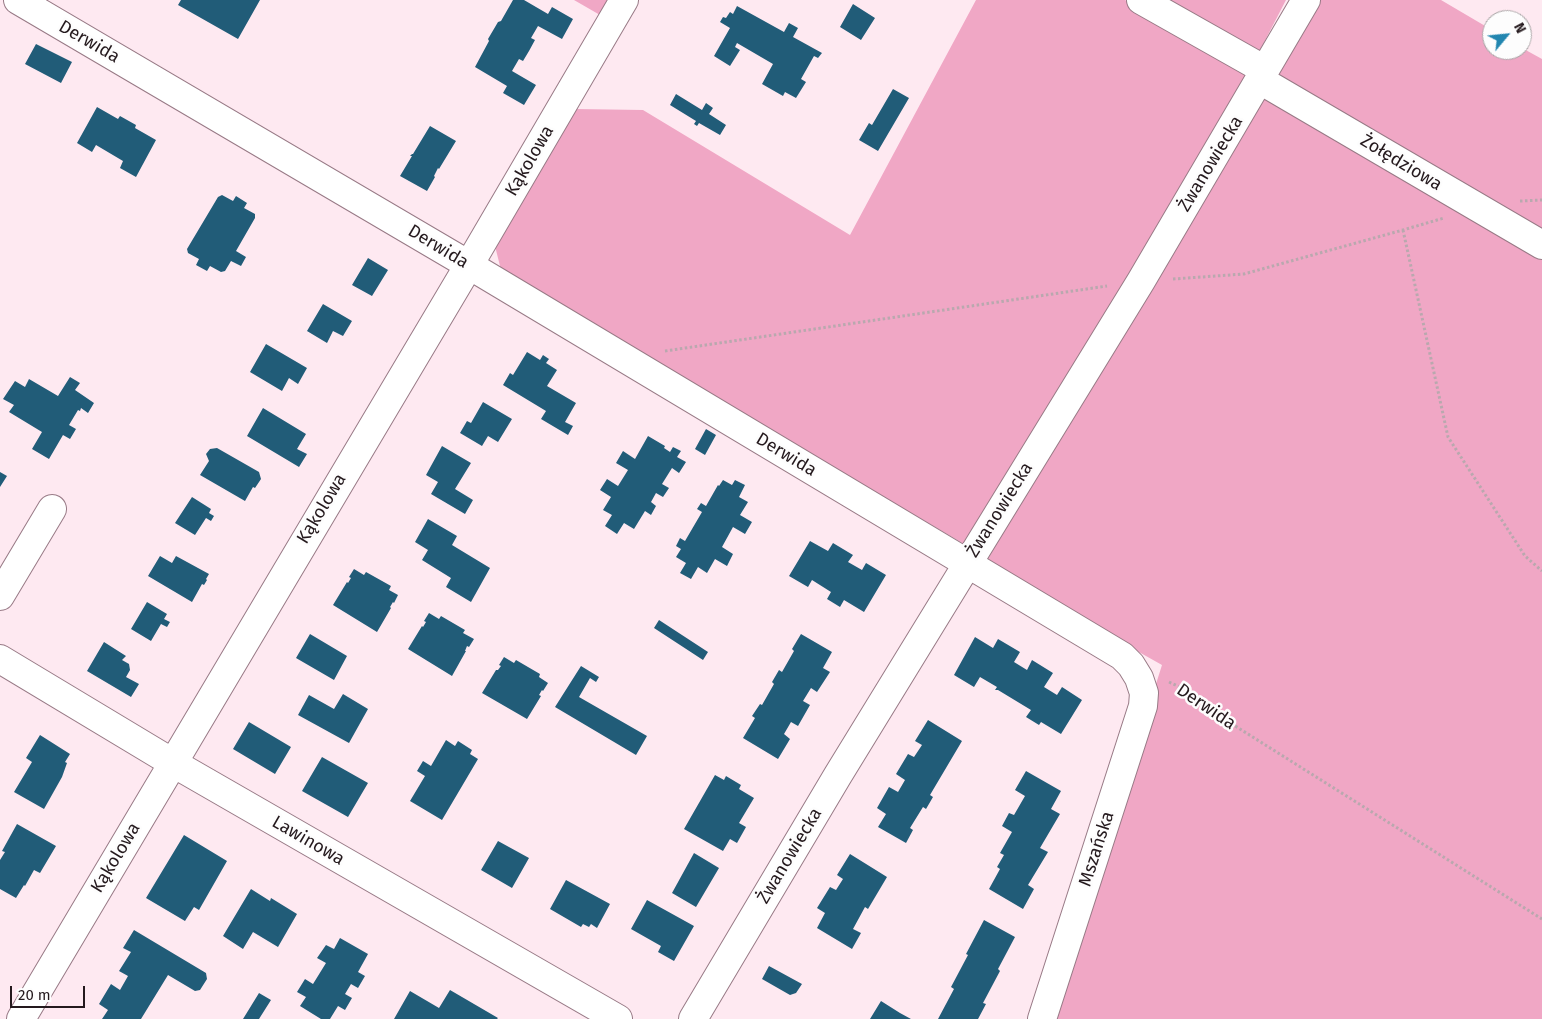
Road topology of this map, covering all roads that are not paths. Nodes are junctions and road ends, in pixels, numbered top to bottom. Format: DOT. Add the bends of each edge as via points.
graph roads {
  1 [pos="18,0"];
  2 [pos="624,0"];
  3 [pos="1142,0"];
  4 [pos="1306,0"];
  5 [pos="1263,75"];
  6 [pos="1542,245"];
  7 [pos="469,265"];
  8 [pos="52,509"];
  9 [pos="967,563"];
  10 [pos="0,596"];
  11 [pos="0,659"];
  12 [pos="1139,678"];
  13 [pos="172,763"];
  14 [pos="21,1019"];
  15 [pos="618,1019"];
  16 [pos="693,1019"];
  17 [pos="1042,1019"];
  1 -- 7 [label="street, Derwida"];
  2 -- 7 [label="street, Kąkolowa"];
  3 -- 5 [label="street, Żołędziowa"];
  4 -- 5 [label="street, Żwanowiecka"];
  5 -- 6 [label="street, Żołędziowa"];
  5 -- 9 [label="street, Żwanowiecka" via="1141,281"];
  7 -- 9 [label="street, Derwida"];
  7 -- 13 [label="street, Kąkolowa"];
  8 -- 10 [label="street"];
  9 -- 12 [label="street, Derwida" via="1122,656"];
  9 -- 16 [label="street, Żwanowiecka"];
  11 -- 13 [label="street, Lawinowa"];
  12 -- 17 [label="street, Mszańska" via="1144,693 1143,706"];
  13 -- 14 [label="street, Kąkolowa"];
  13 -- 15 [label="street, Lawinowa"];
}
